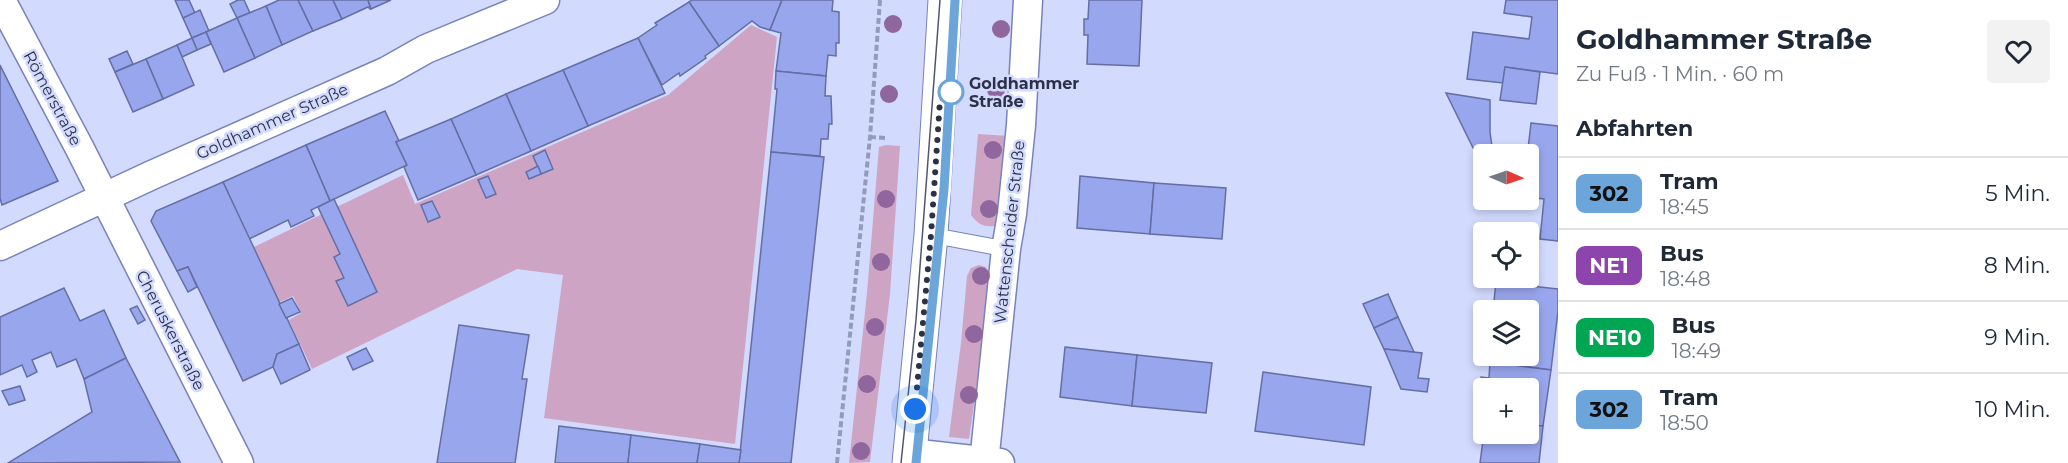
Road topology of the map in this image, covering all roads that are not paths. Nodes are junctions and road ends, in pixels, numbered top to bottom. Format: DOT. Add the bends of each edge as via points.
graph roads {
  1 [pos="1,0"];
  2 [pos="544,0"];
  3 [pos="945,0"];
  4 [pos="1028,0"];
  5 [pos="105,197"];
  6 [pos="931,235"];
  7 [pos="0,246"];
  8 [pos="1006,249"];
  9 [pos="909,458"];
  10 [pos="989,462"];
  11 [pos="239,463"];
  1 -- 5 [label="street, Römerstraße"];
  2 -- 5 [label="street, Goldhammer Straße" via="426,49 387,71"];
  3 -- 6 [label="main road"];
  4 -- 8 [label="street, Wattenscheider Straße" via="1021,125"];
  5 -- 7 [label="street, Goldhammer Straße"];
  5 -- 11 [label="street, Cheruskerstraße"];
  6 -- 8 [label="lane"];
  6 -- 9 [label="main road"];
  8 -- 10 [label="street, Wattenscheider Straße"];
  9 -- 10 [label="street"];
}
